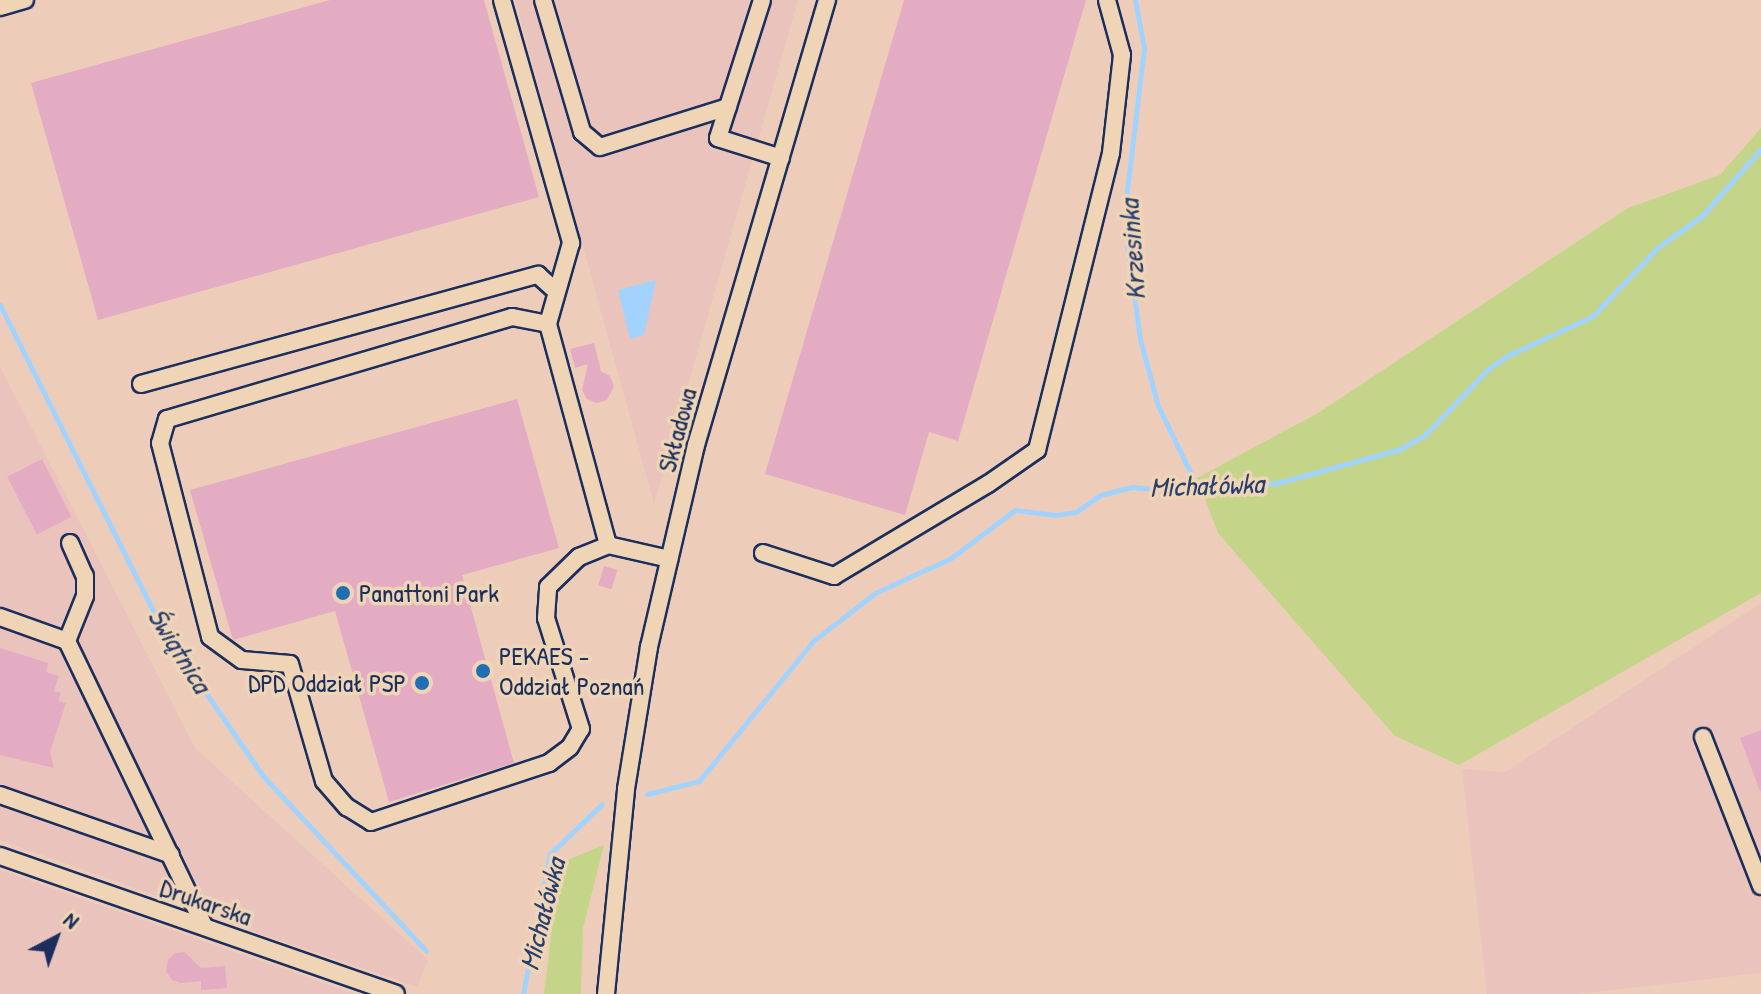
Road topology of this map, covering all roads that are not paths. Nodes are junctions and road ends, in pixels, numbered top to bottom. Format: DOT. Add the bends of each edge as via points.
graph roads {
  1 [pos="25,0"];
  2 [pos="502,0"];
  3 [pos="543,0"];
  4 [pos="762,0"];
  5 [pos="827,0"];
  6 [pos="1107,0"];
  7 [pos="0,7"];
  8 [pos="728,107"];
  9 [pos="781,158"];
  10 [pos="557,292"];
  11 [pos="548,324"];
  12 [pos="141,384"];
  13 [pos="70,543"];
  14 [pos="608,545"];
  15 [pos="763,553"];
  16 [pos="669,559"];
  17 [pos="0,617"];
  18 [pos="67,641"];
  19 [pos="1703,737"];
  20 [pos="0,795"];
  21 [pos="171,855"];
  22 [pos="0,856"];
  23 [pos="1761,886"];
  24 [pos="204,926"];
  25 [pos="396,994"];
  26 [pos="606,994"];
  1 -- 7 [label="street"];
  2 -- 10 [label="street" via="571,243"];
  3 -- 8 [label="street" via="582,132 600,147"];
  4 -- 8 [label="street"];
  5 -- 9 [label="street, Składowa"];
  6 -- 15 [label="street" via="1122,55 1111,153 1037,450 834,576"];
  8 -- 9 [label="street" via="718,138"];
  9 -- 16 [label="street, Składowa" via="696,445"];
  10 -- 11 [label="street"];
  10 -- 12 [label="street" via="538,275"];
  11 -- 14 [label="street"];
  11 -- 14 [label="street" via="512,317 167,419 160,443 210,637 242,660 290,664 324,781 347,807 371,822 549,763 570,747 581,729 546,618 548,587 579,557"];
  13 -- 18 [label="street" via="85,576 85,596"];
  14 -- 16 [label="street"];
  16 -- 26 [label="street, Składowa" via="638,707"];
  17 -- 18 [label="street"];
  18 -- 21 [label="street"];
  19 -- 23 [label="street"];
  20 -- 21 [label="street"];
  21 -- 24 [label="street"];
  22 -- 24 [label="street, Drukarska"];
  24 -- 25 [label="street, Drukarska"];
}
